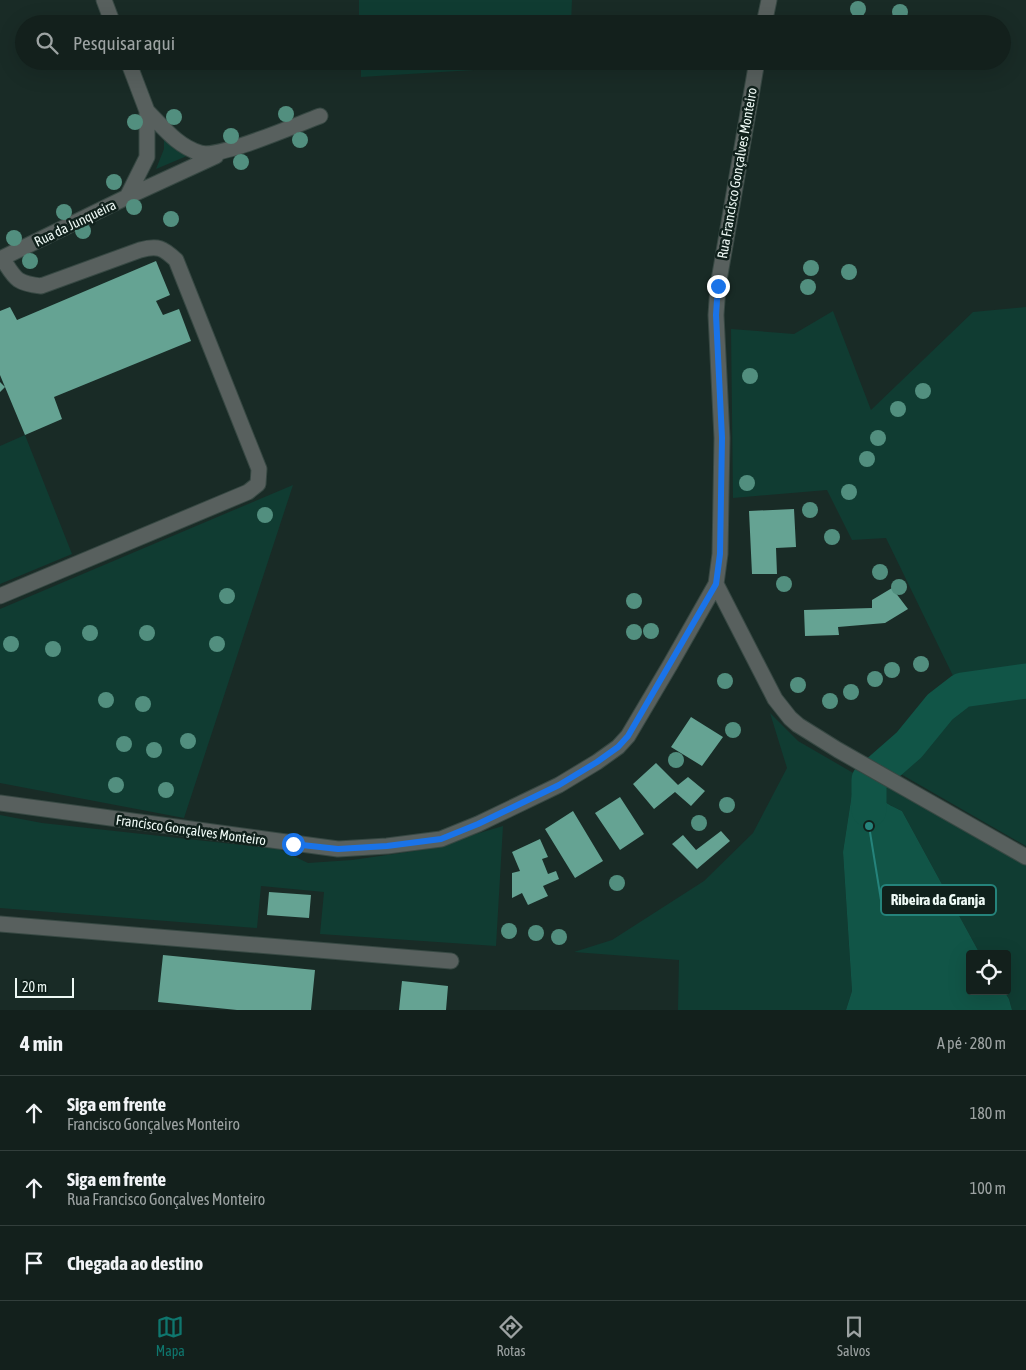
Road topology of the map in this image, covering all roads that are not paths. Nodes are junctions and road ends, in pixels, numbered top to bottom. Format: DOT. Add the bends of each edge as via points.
graph roads {
  1 [pos="104,0"];
  2 [pos="769,0"];
  3 [pos="110,15"];
  4 [pos="766,15"];
  5 [pos="131,70"];
  6 [pos="755,70"];
  7 [pos="147,110"];
  8 [pos="320,116"];
  9 [pos="225,152"];
  10 [pos="127,198"];
  11 [pos="1,258"];
  12 [pos="716,584"];
  13 [pos="0,596"];
  14 [pos="0,803"];
  15 [pos="1026,857"];
  16 [pos="0,924"];
  17 [pos="451,961"];
  1 -- 3 [label="street"];
  2 -- 4 [label="street"];
  5 -- 7 [label="street, Rua da Junqueira"];
  6 -- 12 [label="street, Rua Francisco Gonçalves Monteiro" via="718,286 716,315 722,438 720,554"];
  7 -- 9 [label="street" via="175,140 202,154"];
  7 -- 10 [label="street, Rua da Junqueira" via="147,157"];
  8 -- 9 [label="street"];
  9 -- 10 [label="street"];
  10 -- 11 [label="street, Rua da Junqueira"];
  11 -- 13 [label="street" via="14,277 25,284 41,286 140,250 152,247 164,250 176,260 259,469 258,484 248,492"];
  12 -- 14 [label="street, Francisco Gonçalves Monteiro" via="640,717 618,747 559,785 441,839 338,849"];
  12 -- 15 [label="street" via="783,712 838,750"];
  16 -- 17 [label="street"];
}
